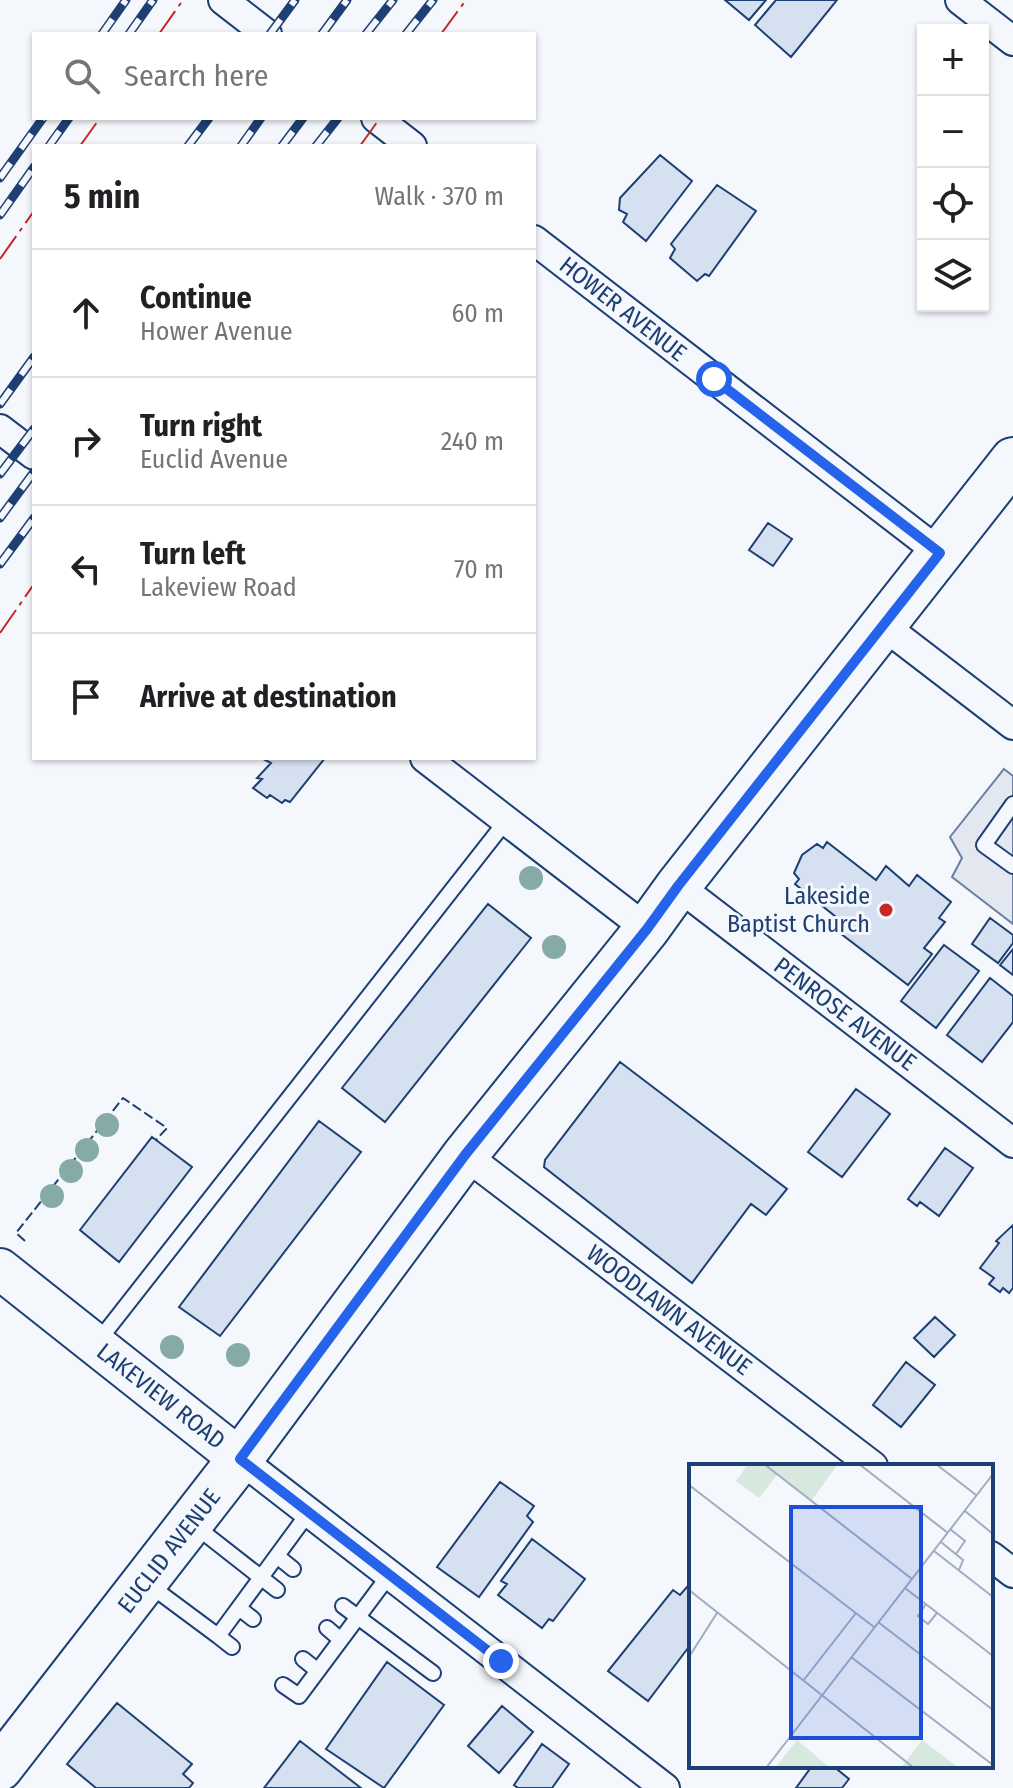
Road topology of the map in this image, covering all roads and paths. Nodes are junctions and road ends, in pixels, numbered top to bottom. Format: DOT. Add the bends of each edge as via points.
graph roads {
  1 [pos="223,0"];
  2 [pos="960,0"];
  3 [pos="264,32"];
  4 [pos="1013,41"];
  5 [pos="379,120"];
  6 [pos="409,144"];
  7 [pos="536,242"];
  8 [pos="0,429"];
  9 [pos="32,453"];
  10 [pos="1013,460"];
  11 [pos="940,553"];
  12 [pos="884,626"];
  13 [pos="1013,725"];
  14 [pos="428,760"];
  15 [pos="1013,804"];
  16 [pos="506,821"];
  17 [pos="1013,866"];
  18 [pos="678,886"];
  19 [pos="647,929"];
  20 [pos="1013,1143"];
  21 [pos="465,1155"];
  22 [pos="0,1269"];
  23 [pos="96,1345"];
  24 [pos="240,1459"];
  25 [pos="870,1464"];
  26 [pos="309,1512"];
  27 [pos="191,1522"];
  28 [pos="277,1556"];
  29 [pos="993,1558"];
  30 [pos="293,1569"];
  31 [pos="1013,1573"];
  32 [pos="390,1574"];
  33 [pos="262,1577"];
  34 [pos="145,1581"];
  35 [pos="277,1590"];
  36 [pos="343,1606"];
  37 [pos="239,1608"];
  38 [pos="358,1618"];
  39 [pos="253,1619"];
  40 [pos="327,1628"];
  41 [pos="218,1636"];
  42 [pos="341,1640"];
  43 [pos="232,1647"];
  44 [pos="303,1659"];
  45 [pos="318,1671"];
  46 [pos="433,1673"];
  47 [pos="283,1685"];
  48 [pos="0,1768"];
  49 [pos="665,1788"];
  1 -- 3 [label="street"];
  2 -- 4 [label="street"];
  5 -- 6 [label="street"];
  7 -- 11 [label="street, HOWER AVENUE"];
  8 -- 9 [label="street"];
  10 -- 11 [label="main road, EUCLID AVENUE"];
  11 -- 12 [label="main road, EUCLID AVENUE"];
  12 -- 13 [label="street"];
  12 -- 18 [label="main road, EUCLID AVENUE"];
  14 -- 16 [label="street"];
  15 -- 17 [label="lane" via="984,845"];
  16 -- 19 [label="street"];
  16 -- 23 [label="lane"];
  18 -- 19 [label="main road, EUCLID AVENUE"];
  18 -- 20 [label="street, PENROSE AVENUE"];
  19 -- 21 [label="main road, EUCLID AVENUE"];
  21 -- 24 [label="main road, EUCLID AVENUE"];
  21 -- 25 [label="street, WOODLAWN AVENUE"];
  22 -- 23 [label="street, LAKEVIEW ROAD"];
  23 -- 24 [label="street, LAKEVIEW ROAD"];
  24 -- 26 [label="street, LAKEVIEW ROAD"];
  24 -- 27 [label="main road, EUCLID AVENUE"];
  26 -- 28 [label="lane"];
  26 -- 32 [label="street, LAKEVIEW ROAD"];
  27 -- 33 [label="lane"];
  27 -- 34 [label="main road, EUCLID AVENUE"];
  28 -- 30 [label="lane"];
  28 -- 33 [label="lane"];
  29 -- 31 [label="street"];
  32 -- 38 [label="lane"];
  32 -- 49 [label="street, LAKEVIEW ROAD"];
  33 -- 35 [label="lane"];
  33 -- 37 [label="lane"];
  34 -- 41 [label="lane"];
  34 -- 48 [label="main road, EUCLID AVENUE"];
  36 -- 38 [label="lane"];
  37 -- 39 [label="lane"];
  37 -- 41 [label="lane"];
  38 -- 42 [label="lane"];
  38 -- 46 [label="lane"];
  40 -- 42 [label="lane"];
  41 -- 43 [label="lane"];
  42 -- 45 [label="lane"];
  44 -- 45 [label="lane"];
  45 -- 47 [label="lane" via="299,1696"];
}
